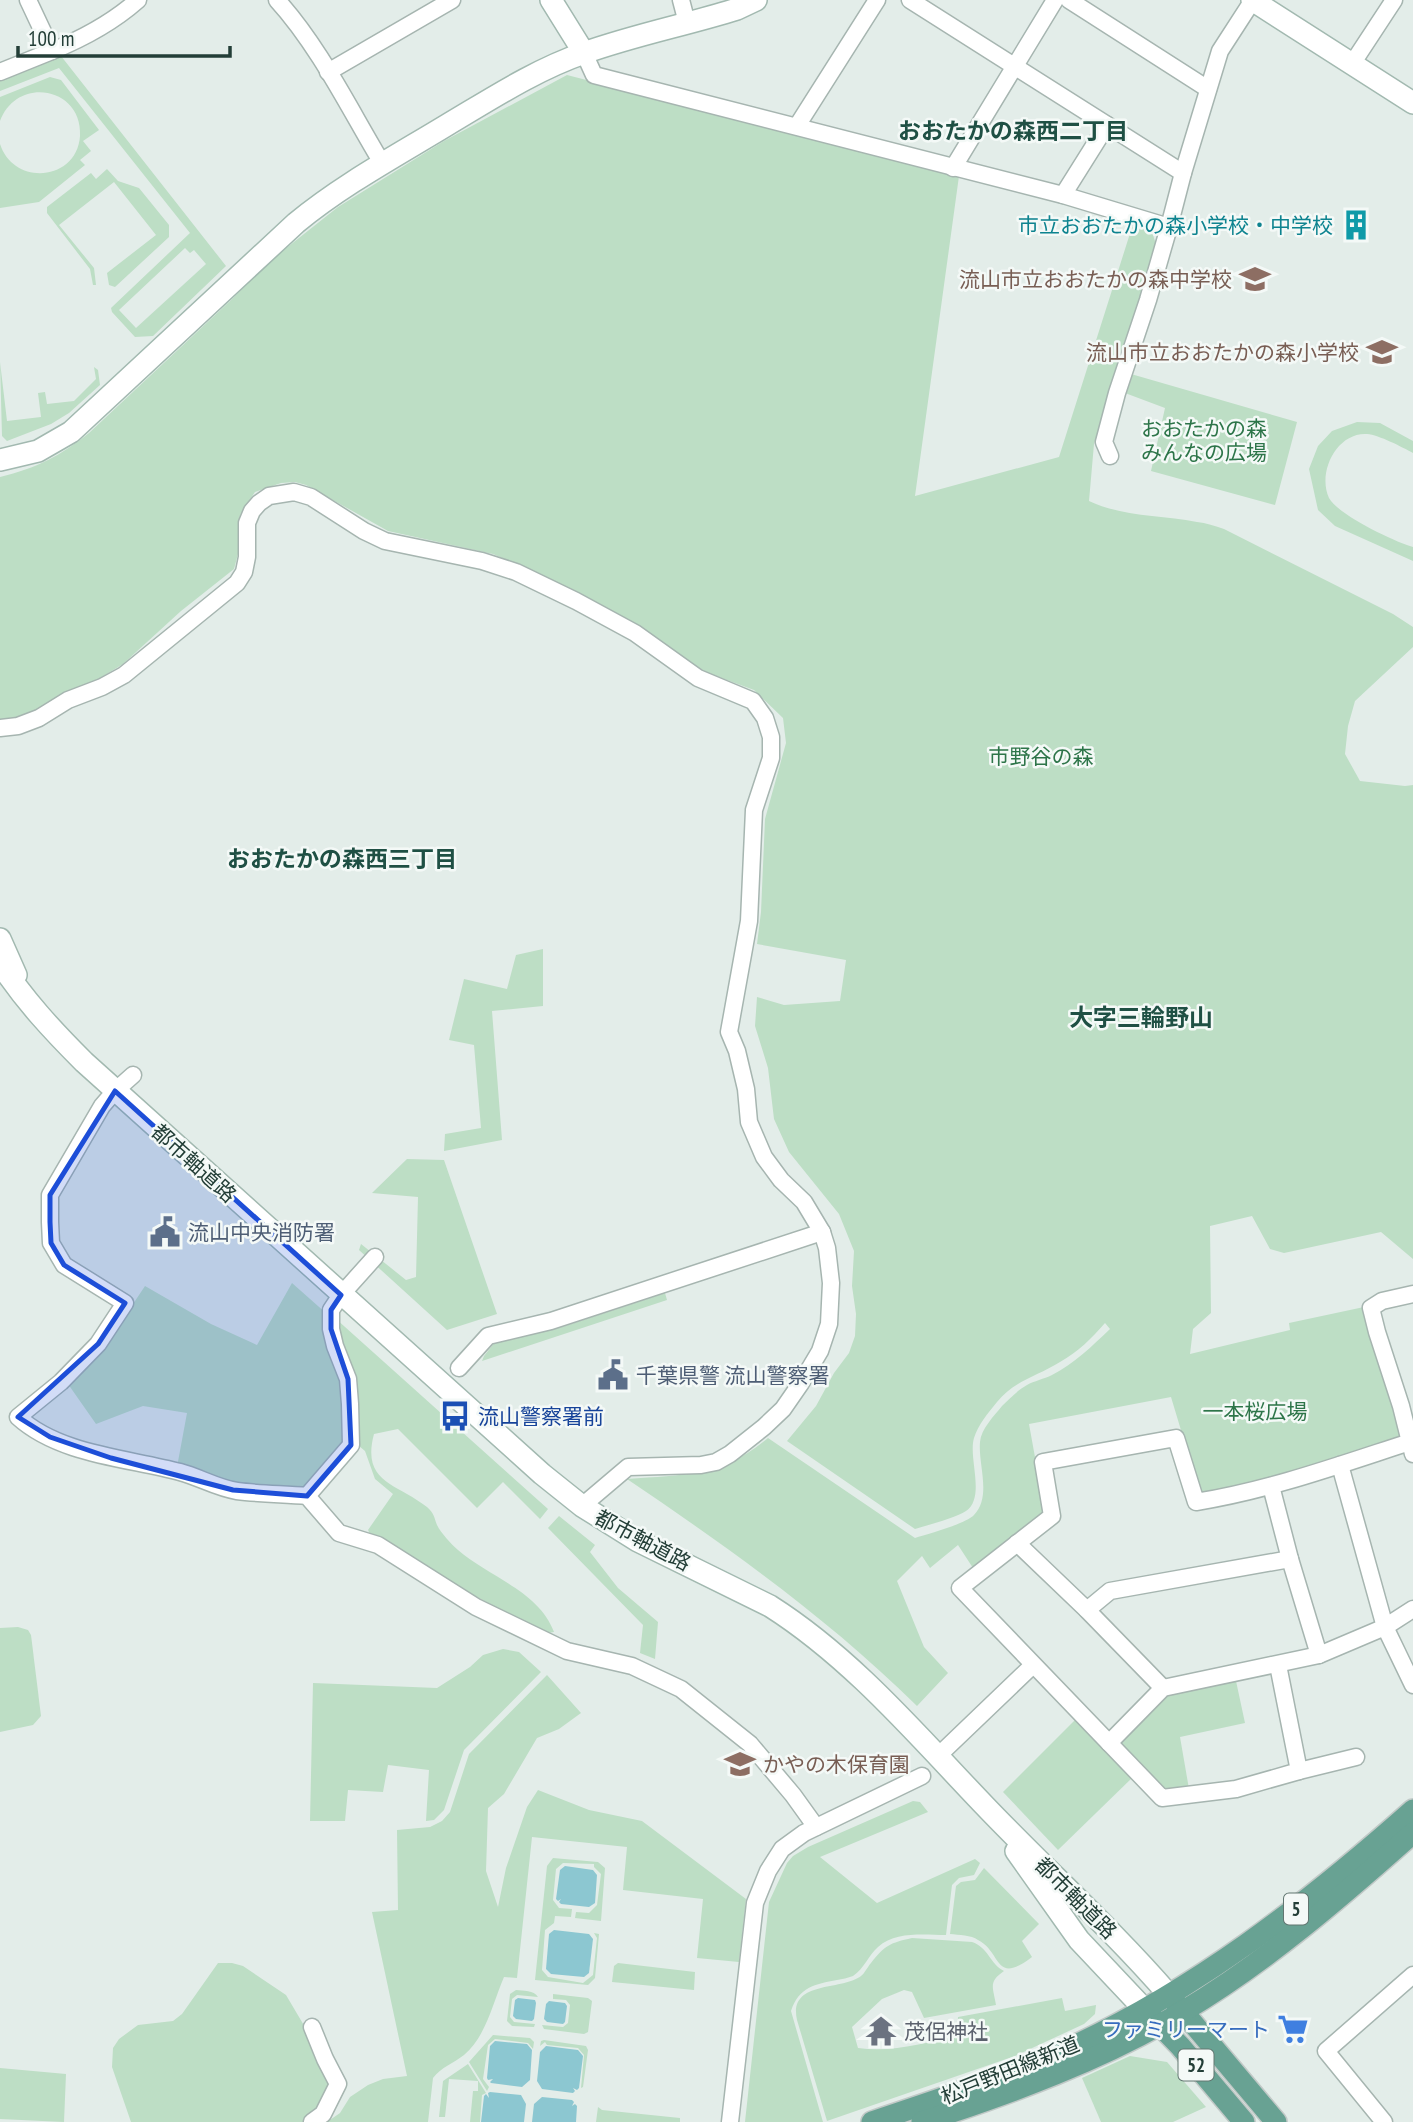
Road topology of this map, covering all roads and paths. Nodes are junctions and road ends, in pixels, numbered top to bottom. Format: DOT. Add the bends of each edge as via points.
graph roads {
  1 [pos="28,0"];
  2 [pos="138,0"];
  3 [pos="277,0"];
  4 [pos="452,0"];
  5 [pos="551,0"];
  6 [pos="681,0"];
  7 [pos="755,0"];
  8 [pos="877,0"];
  9 [pos="910,0"];
  10 [pos="1055,0"];
  11 [pos="1069,0"];
  12 [pos="1252,0"];
  13 [pos="1394,0"];
  14 [pos="423,7"];
  15 [pos="687,23"];
  16 [pos="52,51"];
  17 [pos="584,53"];
  18 [pos="1352,64"];
  19 [pos="1014,66"];
  20 [pos="0,72"];
  21 [pos="328,72"];
  22 [pos="1208,89"];
  23 [pos="1413,103"];
  24 [pos="1107,125"];
  25 [pos="797,126"];
  26 [pos="382,163"];
  27 [pos="953,168"];
  28 [pos="1183,173"];
  29 [pos="1063,195"];
  30 [pos="1169,227"];
  31 [pos="1110,456"];
  32 [pos="0,460"];
  33 [pos="0,728"];
  34 [pos="0,939"];
  35 [pos="0,963"];
  36 [pos="31,1006"];
  37 [pos="132,1075"];
  38 [pos="115,1091"];
  39 [pos="822,1233"];
  40 [pos="376,1257"];
  41 [pos="341,1294"];
  42 [pos="1413,1294"];
  43 [pos="458,1368"];
  44 [pos="1411,1448"];
  45 [pos="1340,1465"];
  46 [pos="1271,1486"];
  47 [pos="307,1496"];
  48 [pos="582,1506"];
  49 [pos="1017,1543"];
  50 [pos="1290,1559"];
  51 [pos="1413,1609"];
  52 [pos="1087,1611"];
  53 [pos="1385,1627"];
  54 [pos="1319,1655"];
  55 [pos="1033,1665"];
  56 [pos="1278,1665"];
  57 [pos="1413,1685"];
  58 [pos="1163,1688"];
  59 [pos="1109,1743"];
  60 [pos="938,1756"];
  61 [pos="1356,1757"];
  62 [pos="1299,1771"];
  63 [pos="922,1776"];
  64 [pos="984,1805"];
  65 [pos="1413,1810"];
  66 [pos="816,1827"];
  67 [pos="1413,1833"];
  68 [pos="1413,1975"];
  69 [pos="1169,1995"];
  70 [pos="1183,2012"];
  71 [pos="1152,2017"];
  72 [pos="312,2027"];
  73 [pos="312,2122"];
  74 [pos="730,2122"];
  75 [pos="872,2122"];
  76 [pos="922,2122"];
  77 [pos="1244,2122"];
  78 [pos="1276,2122"];
  79 [pos="1384,2122"];
  1 -- 16 [label="street"];
  2 -- 16 [label="street" via="93,33"];
  3 -- 21 [label="street"];
  4 -- 14 [label="street"];
  5 -- 17 [label="street"];
  6 -- 15 [label="street"];
  7 -- 15 [label="street"];
  8 -- 25 [label="street"];
  9 -- 19 [label="street"];
  10 -- 19 [label="street"];
  11 -- 22 [label="street"];
  12 -- 18 [label="street"];
  12 -- 22 [label="street" via="1220,51"];
  13 -- 18 [label="street"];
  14 -- 21 [label="street"];
  15 -- 17 [label="street"];
  16 -- 20 [label="street"];
  17 -- 25 [label="street" via="594,75"];
  17 -- 26 [label="street" via="513,86"];
  18 -- 23 [label="street"];
  19 -- 24 [label="street"];
  19 -- 27 [label="street"];
  21 -- 26 [label="street"];
  22 -- 28 [label="street"];
  24 -- 28 [label="street"];
  24 -- 29 [label="street"];
  25 -- 27 [label="street"];
  26 -- 32 [label="street" via="296,223 71,432 38,451"];
  27 -- 29 [label="street"];
  28 -- 30 [label="street"];
  29 -- 30 [label="street"];
  30 -- 31 [label="street" via="1104,442"];
  33 -- 39 [label="street" via="39,718 124,675 237,583 244,572 252,511 269,496 294,492 385,541 516,572 635,633 698,678 753,701 771,737 771,758 754,810 749,921 729,1032 746,1089 749,1122 764,1157 804,1202"];
  34 -- 36 [label="street"];
  35 -- 36 [label="street, 都市軸道路"];
  36 -- 38 [label="street, 都市軸道路"];
  37 -- 38 [label="street"];
  38 -- 41 [label="street, 都市軸道路"];
  38 -- 47 [label="street" via="50,1195 51,1244 64,1265 125,1303 98,1344 18,1417 50,1437 111,1458 183,1473 233,1490"];
  39 -- 43 [label="street" via="551,1321 488,1336"];
  39 -- 48 [label="street" via="831,1283 829,1324 820,1351 783,1409 716,1462 628,1468"];
  40 -- 41 [label="street"];
  41 -- 47 [label="street" via="331,1310 331,1329 348,1379 351,1446"];
  41 -- 48 [label="street, 都市軸道路"];
  42 -- 44 [label="street" via="1371,1308"];
  44 -- 45 [label="street"];
  45 -- 46 [label="street"];
  45 -- 53 [label="street"];
  46 -- 49 [label="street" via="1196,1502 1175,1438 1043,1462 1052,1516"];
  46 -- 50 [label="street"];
  47 -- 66 [label="street" via="338,1533 378,1545 475,1607 567,1651 632,1667 681,1689 750,1744"];
  48 -- 60 [label="street, 都市軸道路" via="638,1541 789,1618 840,1659"];
  49 -- 52 [label="street"];
  49 -- 55 [label="street" via="960,1588"];
  50 -- 52 [label="street" via="1110,1591"];
  50 -- 54 [label="street"];
  51 -- 53 [label="street"];
  52 -- 58 [label="street"];
  53 -- 54 [label="street"];
  53 -- 57 [label="street"];
  54 -- 56 [label="street"];
  55 -- 59 [label="street"];
  55 -- 60 [label="street"];
  56 -- 58 [label="street"];
  56 -- 62 [label="street"];
  58 -- 59 [label="street"];
  59 -- 62 [label="street" via="1162,1798 1236,1789"];
  60 -- 64 [label="street, 都市軸道路"];
  61 -- 62 [label="street"];
  63 -- 66 [label="street"];
  64 -- 69 [label="street, 都市軸道路" via="1100,1919"];
  64 -- 71 [label="street" via="1079,1940"];
  65 -- 69 [label="main road, 松戸野田線新道 / 5" via="1289,1915"];
  66 -- 74 [label="street" via="782,1849 755,1903"];
  67 -- 70 [label="main road, 松戸野田線新道 / 5" via="1282,1944"];
  68 -- 79 [label="street" via="1325,2051"];
  69 -- 70 [label="main road, 都市軸道路 / 52"];
  69 -- 71 [label="main road, 松戸野田線新道 / 5"];
  70 -- 71 [label="main road, 松戸野田線新道 / 5"];
  70 -- 78 [label="main road, 都市軸道路 / 52"];
  71 -- 75 [label="main road, 松戸野田線新道 / 5" via="1016,2072"];
  71 -- 76 [label="main road, 松戸野田線新道 / 5" via="1045,2079"];
  71 -- 77 [label="main road, 52"];
  72 -- 73 [label="street" via="338,2084 323,2114"];
}
